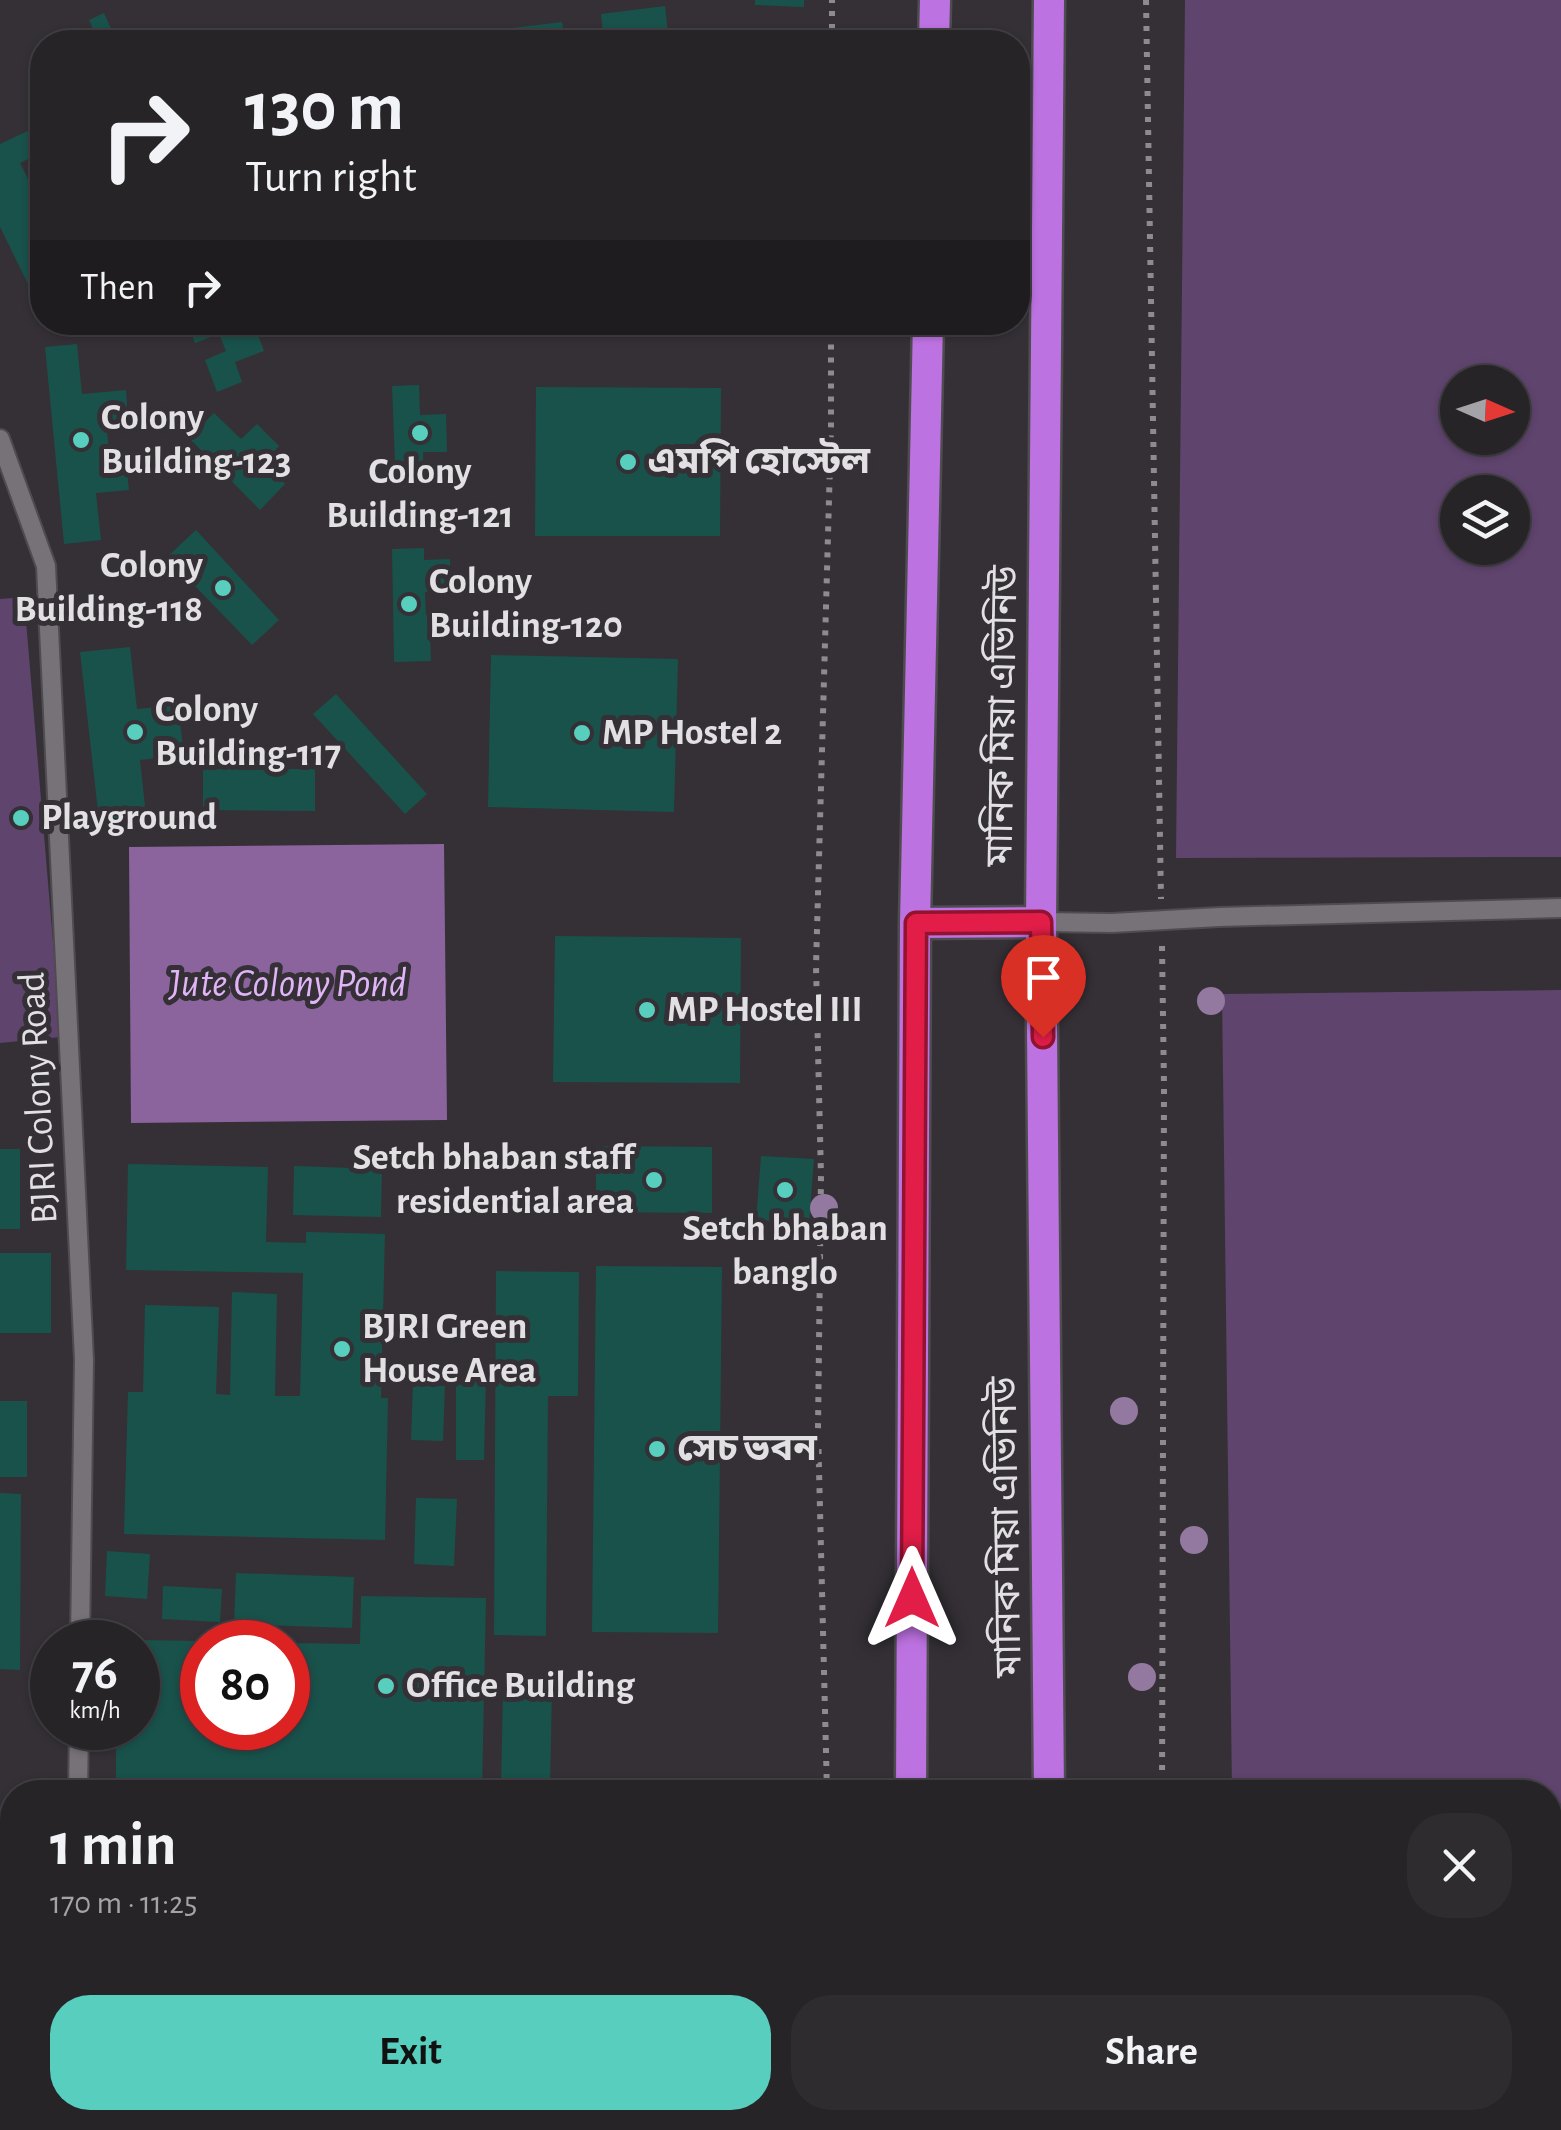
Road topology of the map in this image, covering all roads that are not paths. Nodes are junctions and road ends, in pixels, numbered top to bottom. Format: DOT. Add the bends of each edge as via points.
graph roads {
  1 [pos="935,0"];
  2 [pos="1049,0"];
  3 [pos="934,30"];
  4 [pos="928,335"];
  5 [pos="0,439"];
  6 [pos="1561,908"];
  7 [pos="1041,922"];
  8 [pos="916,923"];
  9 [pos="80,1620"];
  10 [pos="79,1750"];
  11 [pos="78,1780"];
  12 [pos="912,1780"];
  13 [pos="1050,1780"];
  1 -- 3 [label="highway"];
  2 -- 7 [label="highway, মানিক মিয়া এভিনিউ"];
  4 -- 8 [label="highway"];
  5 -- 9 [label="lane, BJRI Colony Road" via="46,566 84,1360"];
  6 -- 7 [label="lane"];
  7 -- 8 [label="highway"];
  7 -- 13 [label="highway, মানিক মিয়া এভিনিউ"];
  8 -- 12 [label="highway"];
  10 -- 11 [label="lane"];
}
